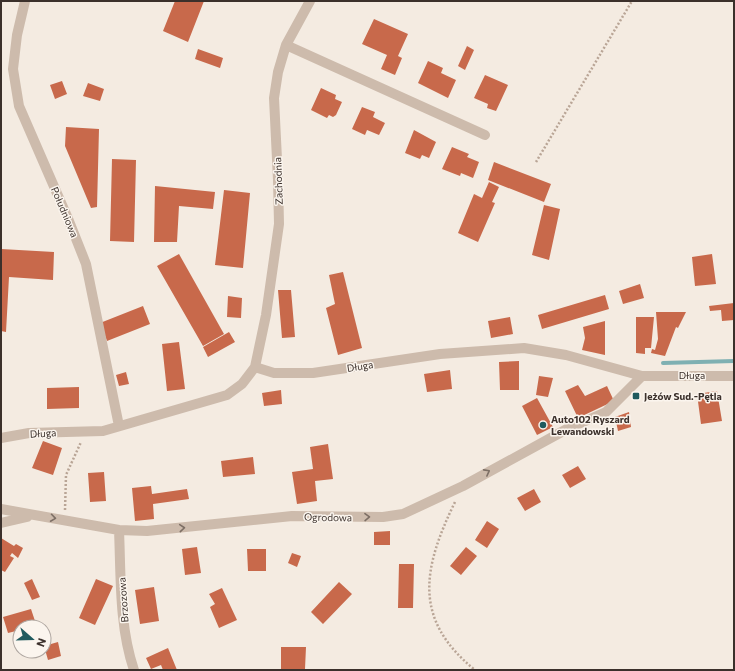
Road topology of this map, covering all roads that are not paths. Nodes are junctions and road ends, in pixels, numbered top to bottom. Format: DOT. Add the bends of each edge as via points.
graph roads {
  1 [pos="25,1"];
  2 [pos="310,1"];
  3 [pos="286,45"];
  4 [pos="484,135"];
  5 [pos="255,367"];
  6 [pos="642,376"];
  7 [pos="734,376"];
  8 [pos="119,426"];
  9 [pos="1,438"];
  10 [pos="1,509"];
  11 [pos="33,516"];
  12 [pos="1,523"];
  13 [pos="119,530"];
  14 [pos="134,670"];
  1 -- 8 [label="street, Południowa" via="13,69 19,106 86,264"];
  2 -- 3 [label="street, Zachodnia"];
  3 -- 4 [label="street"];
  3 -- 5 [label="street, Zachodnia" via="274,98 278,224 266,315"];
  5 -- 6 [label="street, Długa" via="274,373 313,373 440,354 524,348 566,355"];
  5 -- 8 [label="street, Długa" via="242,384 227,395"];
  6 -- 7 [label="street, Długa"];
  13 -- 6 [label="street, Ogrodowa, one-way" via="147,531 292,516 383,517 403,514 462,486 567,429 606,412"];
  8 -- 9 [label="street, Długa" via="103,431 29,433"];
  10 -- 11 [label="street, Ogrodowa"];
  11 -- 12 [label="street"];
  11 -- 13 [label="street, Ogrodowa, one-way"];
  13 -- 14 [label="street, Brzozowa" via="127,650"];
}
